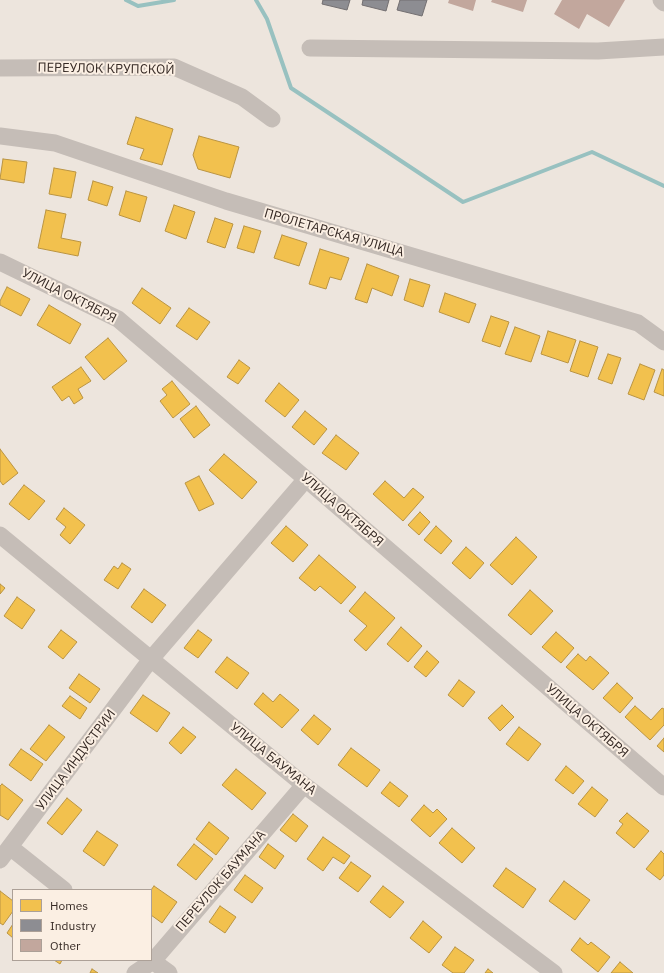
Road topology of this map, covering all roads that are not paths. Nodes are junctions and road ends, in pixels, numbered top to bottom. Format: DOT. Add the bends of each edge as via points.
graph roads {
  1 [pos="661,0"];
  2 [pos="664,2"];
  3 [pos="664,47"];
  4 [pos="310,48"];
  5 [pos="0,68"];
  6 [pos="272,119"];
  7 [pos="0,136"];
  8 [pos="0,262"];
  9 [pos="664,342"];
  10 [pos="306,479"];
  11 [pos="0,535"];
  12 [pos="151,659"];
  13 [pos="304,785"];
  14 [pos="664,788"];
  15 [pos="5,854"];
  16 [pos="62,889"];
  17 [pos="152,960"];
  18 [pos="151,961"];
  19 [pos="544,970"];
  20 [pos="135,973"];
  21 [pos="169,973"];
  1 -- 2 [label="street"];
  3 -- 4 [label="street" via="598,51"];
  5 -- 6 [label="street, ПЕРЕУЛОК КРУПСКОЙ" via="174,67 242,97"];
  7 -- 9 [label="street, ПРОЛЕТАРСКАЯ УЛИЦА" via="55,142 226,201 638,323"];
  8 -- 10 [label="street, УЛИЦА ОКТЯБРЯ" via="118,319"];
  10 -- 12 [label="street, УЛИЦА ИНДУСТРИИ"];
  10 -- 14 [label="street, УЛИЦА ОКТЯБРЯ"];
  11 -- 12 [label="street, УЛИЦА БАУМАНА"];
  12 -- 13 [label="street, УЛИЦА БАУМАНА"];
  12 -- 15 [label="street, УЛИЦА ИНДУСТРИИ"];
  13 -- 17 [label="street, ПЕРЕУЛОК БАУМАНА"];
  13 -- 19 [label="street, УЛИЦА БАУМАНА"];
  15 -- 16 [label="street"];
  17 -- 21 [label="street"];
  18 -- 20 [label="street, ПЕРЕУЛОК БАУМАНА"];
}
